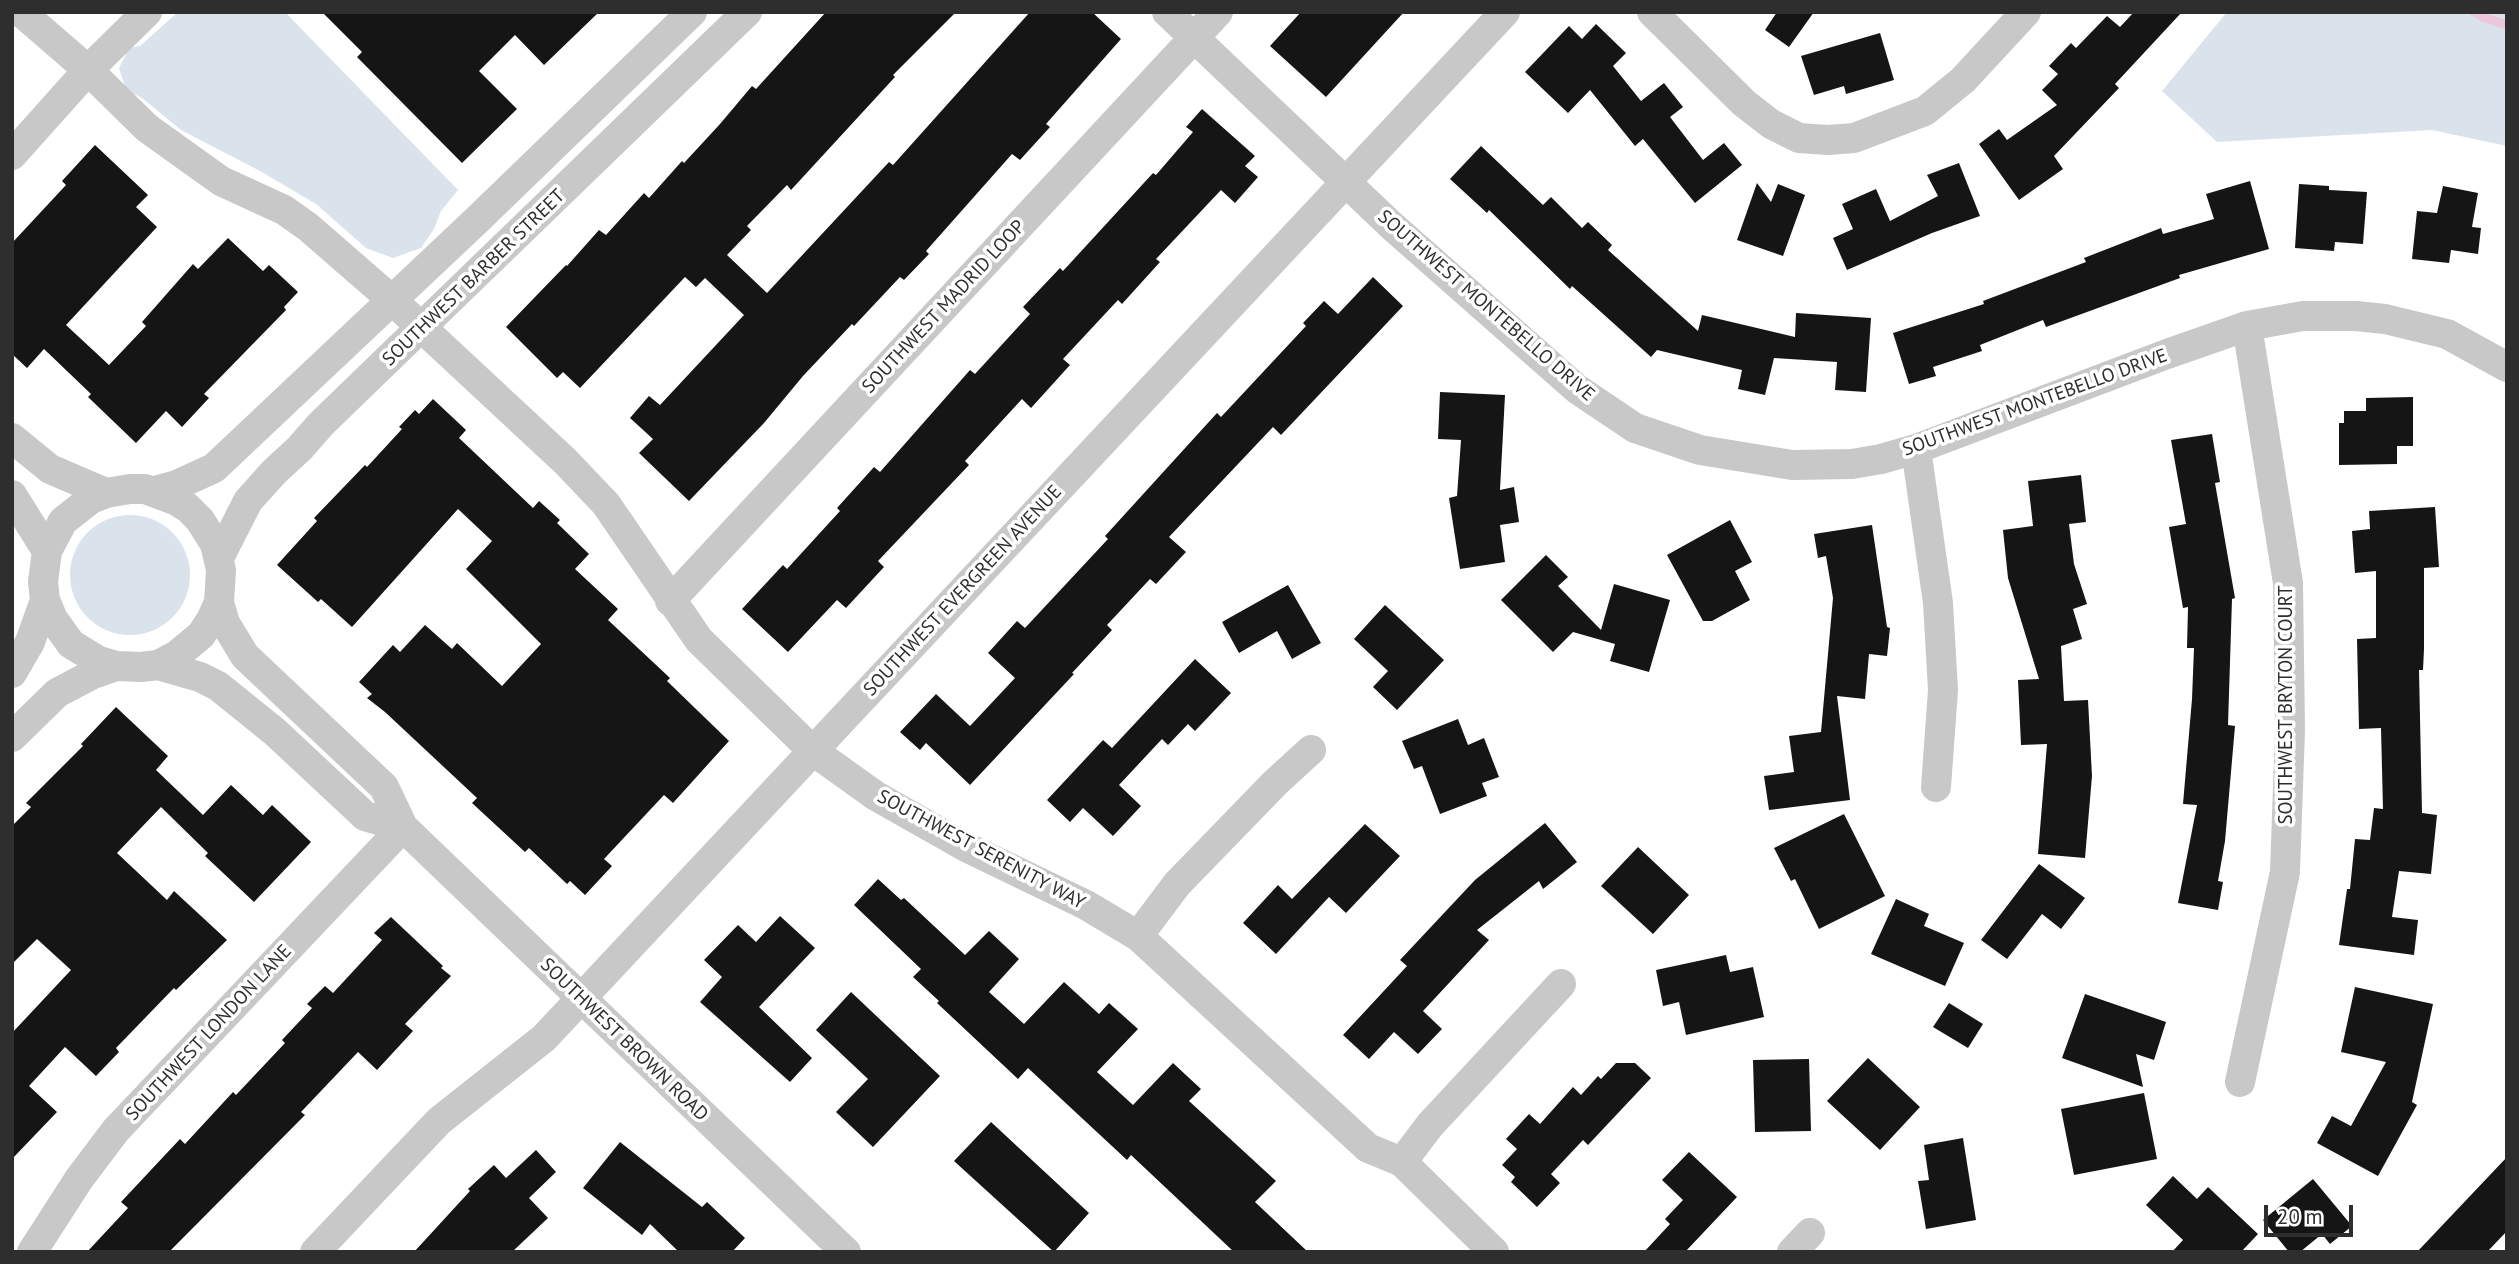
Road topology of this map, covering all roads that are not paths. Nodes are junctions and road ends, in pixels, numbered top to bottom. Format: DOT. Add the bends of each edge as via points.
graph roads {
  1 [pos="21,12"];
  2 [pos="147,12"];
  3 [pos="692,12"];
  4 [pos="747,12"];
  5 [pos="1167,12"];
  6 [pos="1218,12"];
  7 [pos="1505,12"];
  8 [pos="1652,12"];
  9 [pos="2026,12"];
  10 [pos="1194,38"];
  11 [pos="88,71"];
  12 [pos="12,155"];
  13 [pos="1346,183"];
  14 [pos="392,300"];
  15 [pos="2247,326"];
  16 [pos="422,328"];
  17 [pos="2507,367"];
  18 [pos="12,438"];
  19 [pos="1916,450"];
  20 [pos="155,491"];
  21 [pos="106,493"];
  22 [pos="12,495"];
  23 [pos="47,551"];
  24 [pos="219,558"];
  25 [pos="45,600"];
  26 [pos="219,601"];
  27 [pos="670,601"];
  28 [pos="158,665"];
  29 [pos="116,666"];
  30 [pos="12,673"];
  31 [pos="12,737"];
  32 [pos="1311,750"];
  33 [pos="813,751"];
  34 [pos="1936,787"];
  35 [pos="403,827"];
  36 [pos="1138,936"];
  37 [pos="1561,984"];
  38 [pos="580,999"];
  39 [pos="2240,1082"];
  40 [pos="1402,1162"];
  41 [pos="32,1252"];
  42 [pos="315,1252"];
  43 [pos="846,1252"];
  44 [pos="1494,1252"];
  1 -- 11 [label="street, SOUTHWEST SERENITY WAY"];
  2 -- 11 [label="street"];
  3 -- 14 [label="street, SOUTHWEST BARBER STREET"];
  4 -- 16 [label="street, SOUTHWEST BARBER STREET"];
  5 -- 10 [label="street, SOUTHWEST MONTEBELLO DRIVE"];
  6 -- 10 [label="street, SOUTHWEST MADRID LOOP"];
  7 -- 13 [label="street, SOUTHWEST EVERGREEN AVENUE"];
  8 -- 9 [label="street" via="1771,124 1799,138 1828,140 1854,138 1926,111"];
  10 -- 13 [label="street, SOUTHWEST MONTEBELLO DRIVE"];
  10 -- 27 [label="street, SOUTHWEST MADRID LOOP"];
  11 -- 12 [label="street"];
  11 -- 14 [label="street, SOUTHWEST SERENITY WAY" via="148,128 221,181 284,210"];
  13 -- 19 [label="street, SOUTHWEST MONTEBELLO DRIVE" via="1577,389 1635,428 1700,450 1792,464 1852,464"];
  13 -- 33 [label="street, SOUTHWEST EVERGREEN AVENUE"];
  14 -- 16 [label="street, SOUTHWEST SERENITY WAY"];
  14 -- 20 [label="street, SOUTHWEST BARBER STREET" via="214,468"];
  15 -- 17 [label="street, SOUTHWEST MONTEBELLO DRIVE" via="2303,316 2385,319 2447,334"];
  15 -- 19 [label="street, SOUTHWEST MONTEBELLO DRIVE"];
  15 -- 39 [label="street, SOUTHWEST BRYTON COURT" via="2288,583 2290,730 2285,872"];
  16 -- 24 [label="street, SOUTHWEST BARBER STREET" via="274,472 244,509"];
  16 -- 27 [label="street, SOUTHWEST SERENITY WAY" via="606,504"];
  18 -- 21 [label="street" via="50,469"];
  19 -- 34 [label="street" via="1938,603 1943,690"];
  20 -- 21 [label="street, SOUTHWEST BARBER STREET"];
  20 -- 24 [label="street, SOUTHWEST BARBER STREET" via="177,500 200,520"];
  21 -- 23 [label="street, SOUTHWEST BARBER STREET" via="64,521"];
  22 -- 23 [label="street"];
  23 -- 25 [label="street, SOUTHWEST BARBER STREET"];
  24 -- 26 [label="street, SOUTHWEST BARBER STREET"];
  25 -- 29 [label="street, SOUTHWEST BARBER STREET" via="56,625 71,643"];
  25 -- 30 [label="street, SOUTHWEST BARBER STREET" via="30,642"];
  26 -- 28 [label="street, SOUTHWEST BARBER STREET" via="201,635"];
  26 -- 35 [label="street, SOUTHWEST BROWN ROAD" via="225,623 245,656 384,787"];
  27 -- 33 [label="street, SOUTHWEST SERENITY WAY" via="699,640"];
  28 -- 29 [label="street, SOUTHWEST BARBER STREET"];
  28 -- 35 [label="street, SOUTHWEST BROWN ROAD" via="218,686 365,816"];
  29 -- 31 [label="street, SOUTHWEST BARBER STREET" via="57,693"];
  32 -- 36 [label="street" via="1177,884"];
  33 -- 36 [label="street, SOUTHWEST SERENITY WAY" via="876,796"];
  33 -- 38 [label="street, SOUTHWEST EVERGREEN AVENUE"];
  35 -- 38 [label="street, SOUTHWEST BROWN ROAD"];
  35 -- 41 [label="street, SOUTHWEST LONDON LANE" via="116,1130"];
  36 -- 40 [label="street, SOUTHWEST SERENITY WAY" via="1368,1148"];
  37 -- 40 [label="street" via="1430,1125"];
  38 -- 42 [label="street, SOUTHWEST EVERGREEN AVENUE" via="526,1054 439,1121"];
  38 -- 43 [label="street, SOUTHWEST BROWN ROAD"];
  40 -- 44 [label="street, SOUTHWEST SERENITY WAY"];
}
